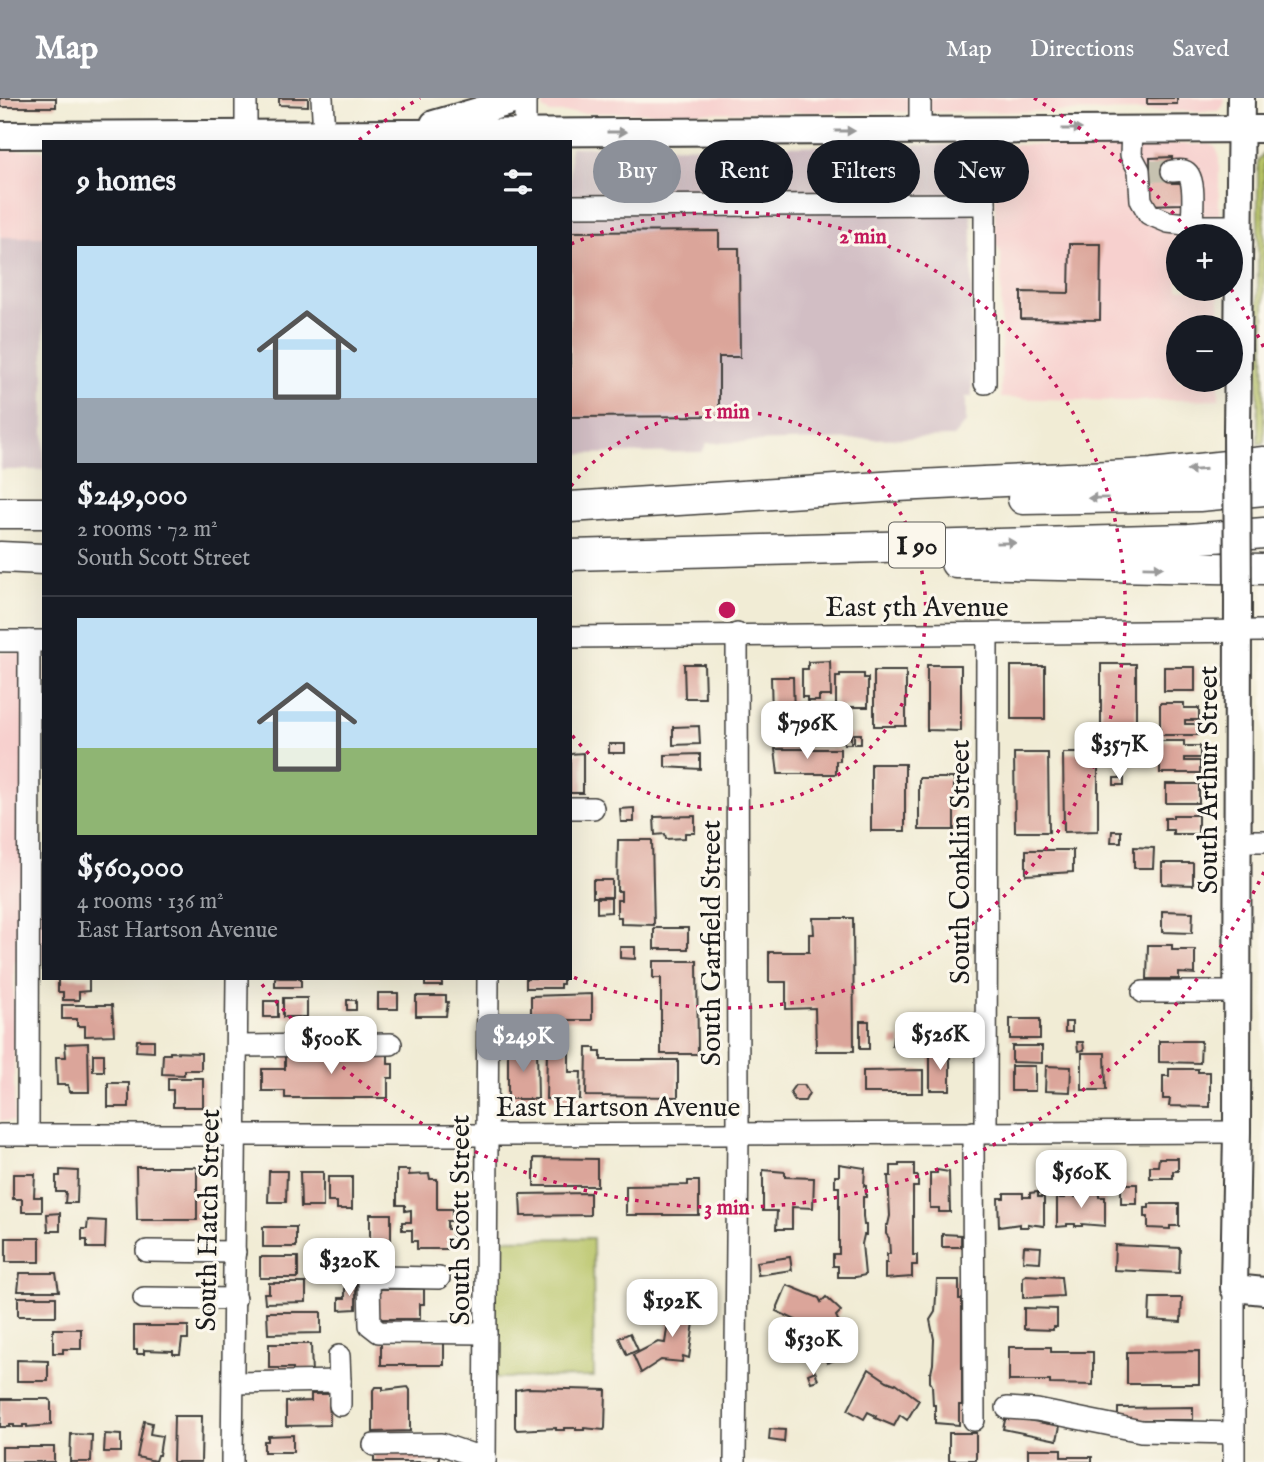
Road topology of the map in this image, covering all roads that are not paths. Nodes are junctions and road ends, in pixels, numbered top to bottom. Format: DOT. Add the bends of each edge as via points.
graph roads {
  1 [pos="246,98"];
  2 [pos="322,98"];
  3 [pos="524,98"];
  4 [pos="920,98"];
  5 [pos="1241,98"];
  6 [pos="1132,129"];
  7 [pos="1252,129"];
  8 [pos="920,130"];
  9 [pos="985,130"];
  10 [pos="739,131"];
  11 [pos="524,132"];
  12 [pos="402,133"];
  13 [pos="246,134"];
  14 [pos="0,135"];
  15 [pos="329,138"];
  16 [pos="1154,171"];
  17 [pos="985,204"];
  18 [pos="741,205"];
  19 [pos="572,206"];
  20 [pos="1184,224"];
  21 [pos="1192,224"];
  22 [pos="1239,224"];
  23 [pos="1238,301"];
  24 [pos="985,383"];
  25 [pos="1264,462"];
  26 [pos="1264,490"];
  27 [pos="572,508"];
  28 [pos="572,508"];
  29 [pos="0,513"];
  30 [pos="42,513"];
  31 [pos="1264,533"];
  32 [pos="572,555"];
  33 [pos="572,555"];
  34 [pos="0,557"];
  35 [pos="42,559"];
  36 [pos="1264,569"];
  37 [pos="1251,631"];
  38 [pos="737,634"];
  39 [pos="987,634"];
  40 [pos="572,637"];
  41 [pos="0,641"];
  42 [pos="37,641"];
  43 [pos="572,808"];
  44 [pos="593,808"];
  45 [pos="1251,841"];
  46 [pos="237,980"];
  47 [pos="488,980"];
  48 [pos="1143,992"];
  49 [pos="1238,992"];
  50 [pos="391,1044"];
  51 [pos="237,1046"];
  52 [pos="979,1132"];
  53 [pos="1237,1132"];
  54 [pos="738,1133"];
  55 [pos="0,1135"];
  56 [pos="28,1135"];
  57 [pos="237,1135"];
  58 [pos="488,1135"];
  59 [pos="147,1251"];
  60 [pos="235,1252"];
  61 [pos="439,1278"];
  62 [pos="1234,1288"];
  63 [pos="1264,1291"];
  64 [pos="144,1298"];
  65 [pos="235,1299"];
  66 [pos="486,1333"];
  67 [pos="339,1356"];
  68 [pos="340,1381"];
  69 [pos="233,1383"];
  70 [pos="340,1405"];
  71 [pos="1007,1408"];
  72 [pos="974,1420"];
  73 [pos="1234,1433"];
  74 [pos="374,1445"];
  75 [pos="485,1460"];
  76 [pos="232,1462"];
  77 [pos="735,1462"];
  78 [pos="1234,1462"];
  1 -- 13 [label="street"];
  2 -- 15 [label="street"];
  3 -- 11 [label="street"];
  3 -- 12 [label="main road"];
  4 -- 8 [label="street"];
  5 -- 7 [label="main road, South Arthur Street"];
  6 -- 7 [label="main road"];
  9 -- 6 [label="main road, one-way"];
  6 -- 16 [label="street" via="1131,155"];
  7 -- 22 [label="main road, South Arthur Street"];
  8 -- 9 [label="main road"];
  10 -- 8 [label="main road, one-way"];
  9 -- 17 [label="street"];
  11 -- 10 [label="main road, one-way"];
  10 -- 18 [label="street"];
  11 -- 12 [label="main road"];
  12 -- 15 [label="main road"];
  13 -- 14 [label="main road"];
  13 -- 15 [label="main road"];
  16 -- 20 [label="street" via="1141,200 1149,214"];
  16 -- 21 [label="street" via="1190,175"];
  17 -- 18 [label="street"];
  17 -- 24 [label="street"];
  18 -- 19 [label="street"];
  23 -- 37 [label="main road, South Arthur Street, bridge" via="1238,601"];
  25 -- 27 [label="highway, one-way" via="1152,474"];
  26 -- 28 [label="highway, I 90, one-way" via="1199,496"];
  29 -- 30 [label="highway"];
  32 -- 31 [label="highway, I 90, one-way"];
  33 -- 36 [label="highway, one-way"];
  34 -- 35 [label="highway"];
  37 -- 39 [label="street, East 5th Avenue"];
  37 -- 45 [label="main road, South Arthur Street"];
  38 -- 39 [label="street, East 5th Avenue"];
  38 -- 40 [label="street, East 5th Avenue"];
  38 -- 54 [label="street, South Garfield Street"];
  39 -- 52 [label="street, South Conklin Street"];
  41 -- 42 [label="street"];
  42 -- 56 [label="street"];
  43 -- 44 [label="street"];
  45 -- 49 [label="main road, South Arthur Street"];
  46 -- 51 [label="street, South Hatch Street"];
  47 -- 58 [label="street, South Scott Street"];
  48 -- 49 [label="street"];
  49 -- 53 [label="main road, South Arthur Street"];
  50 -- 51 [label="street"];
  51 -- 57 [label="street, South Hatch Street"];
  52 -- 53 [label="street, East Hartson Avenue"];
  52 -- 54 [label="street, East Hartson Avenue"];
  52 -- 72 [label="street, South Conklin Street"];
  53 -- 62 [label="main road, South Arthur Street"];
  54 -- 58 [label="street, East Hartson Avenue"];
  54 -- 77 [label="street, South Garfield Street"];
  55 -- 56 [label="street, East Hartson Avenue"];
  56 -- 57 [label="street, East Hartson Avenue"];
  57 -- 58 [label="street, East Hartson Avenue"];
  57 -- 60 [label="street, South Hatch Street"];
  58 -- 66 [label="street, South Scott Street"];
  59 -- 60 [label="street"];
  60 -- 65 [label="street, South Hatch Street"];
  61 -- 66 [label="street" via="373,1279 369,1283 370,1325 379,1332"];
  62 -- 63 [label="main road"];
  62 -- 73 [label="street, South Arthur Street"];
  64 -- 65 [label="street"];
  65 -- 69 [label="street, South Hatch Street"];
  66 -- 75 [label="street, South Scott Street"];
  67 -- 68 [label="street"];
  68 -- 69 [label="street"];
  68 -- 70 [label="street"];
  69 -- 76 [label="street, South Hatch Street"];
  71 -- 73 [label="street" via="1141,1431"];
  73 -- 78 [label="street, South Arthur Street"];
  74 -- 75 [label="street" via="441,1444"];
}
